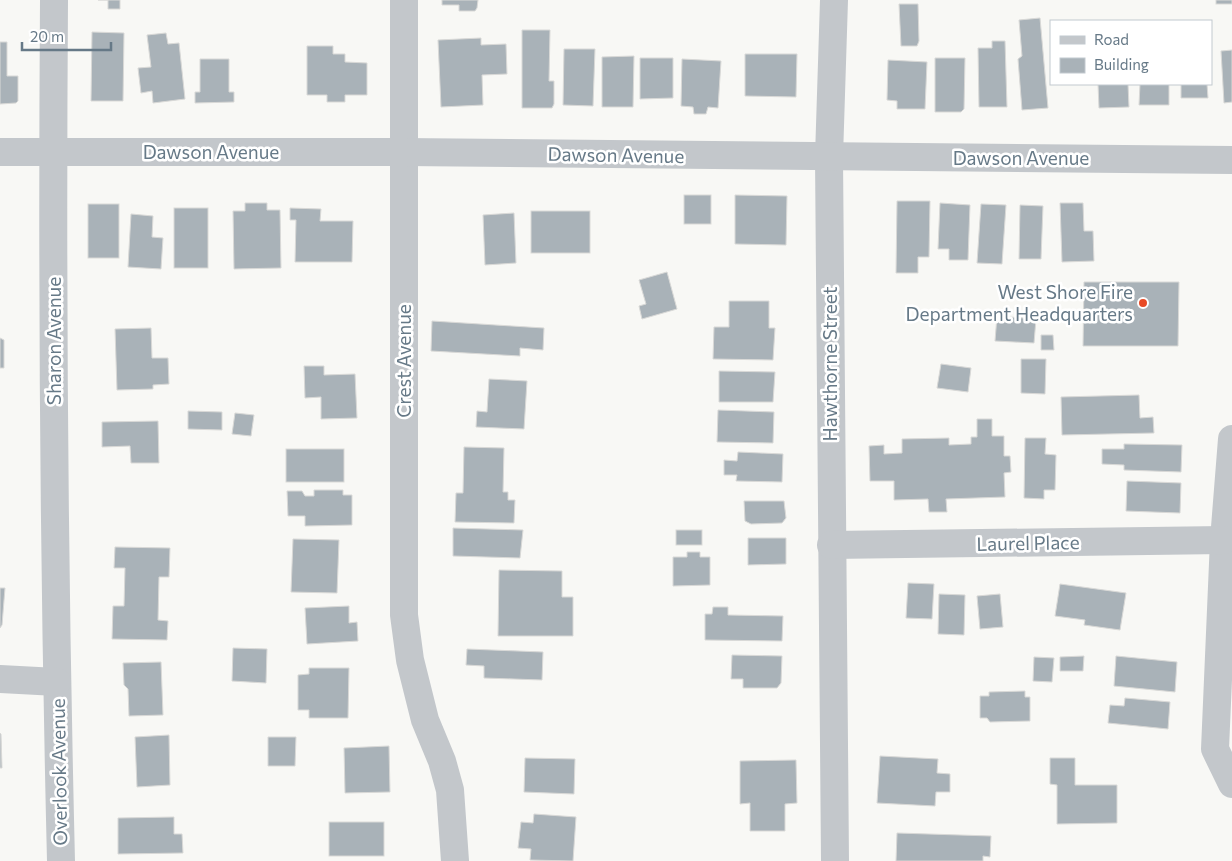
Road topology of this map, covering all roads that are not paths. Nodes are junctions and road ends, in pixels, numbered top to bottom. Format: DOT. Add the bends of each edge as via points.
graph roads {
  1 [pos="54,0"];
  2 [pos="404,0"];
  3 [pos="834,0"];
  4 [pos="0,152"];
  5 [pos="53,152"];
  6 [pos="404,152"];
  7 [pos="829,158"];
  8 [pos="1232,160"];
  9 [pos="1232,439"];
  10 [pos="1224,540"];
  11 [pos="831,545"];
  12 [pos="0,679"];
  13 [pos="57,682"];
  14 [pos="1232,784"];
  15 [pos="61,861"];
  16 [pos="455,861"];
  17 [pos="835,861"];
  1 -- 5 [label="street, Sharon Avenue"];
  2 -- 6 [label="street, Crest Avenue"];
  3 -- 7 [label="street, Hawthorne Street"];
  4 -- 5 [label="street, Dawson Avenue"];
  5 -- 6 [label="street, Dawson Avenue"];
  5 -- 13 [label="street, Sharon Avenue"];
  6 -- 7 [label="street, Dawson Avenue"];
  6 -- 16 [label="street, Crest Avenue" via="404,615 410,660 425,720 450,790"];
  7 -- 8 [label="street, Dawson Avenue"];
  7 -- 11 [label="street, Hawthorne Street"];
  9 -- 10 [label="street"];
  10 -- 11 [label="street, Laurel Place"];
  10 -- 14 [label="street" via="1215,749"];
  11 -- 17 [label="street, Hawthorne Street"];
  12 -- 13 [label="street"];
  13 -- 15 [label="street, Overlook Avenue"];
}
